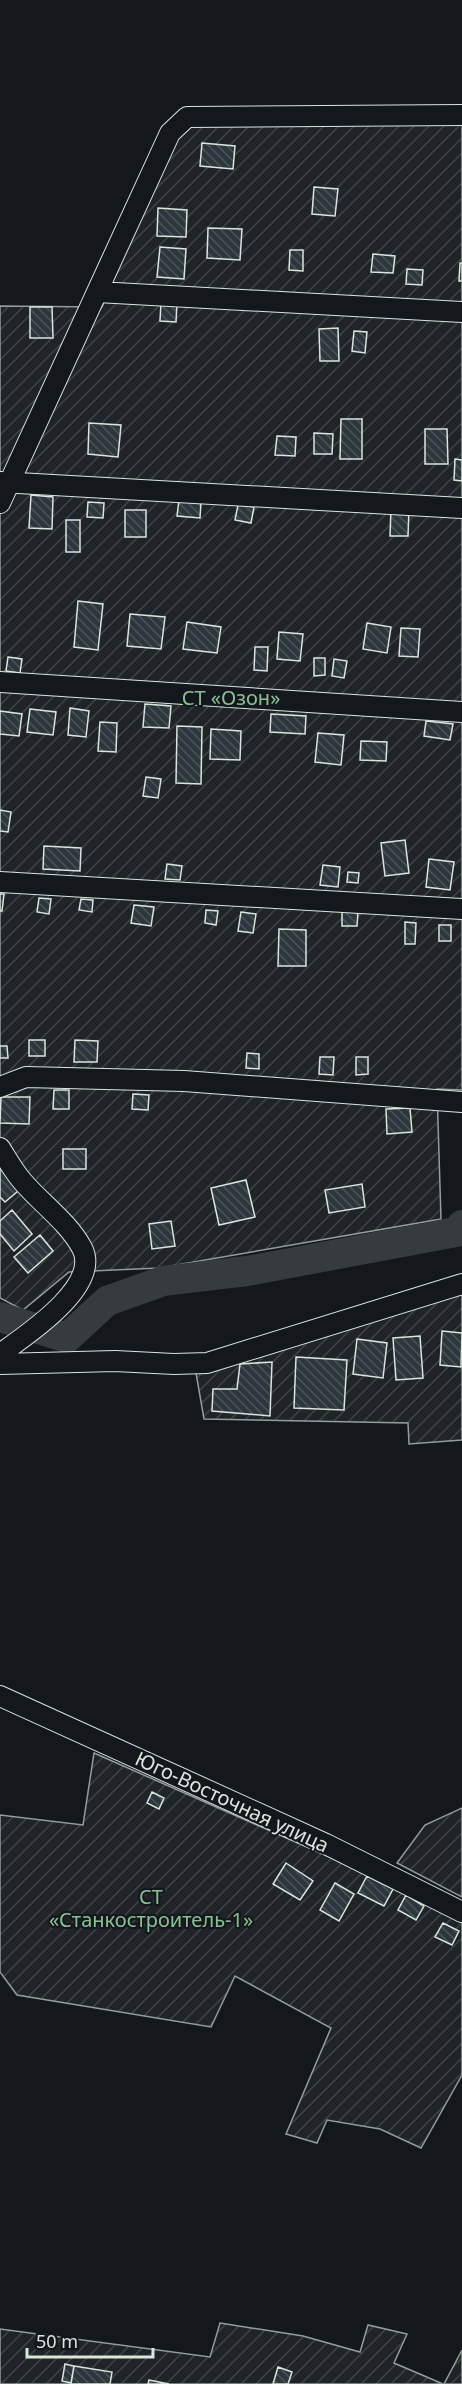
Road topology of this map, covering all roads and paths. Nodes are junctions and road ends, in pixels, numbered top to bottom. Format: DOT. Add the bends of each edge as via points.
graph roads {
  1 [pos="462,115"];
  2 [pos="97,292"];
  3 [pos="462,312"];
  4 [pos="4,482"];
  5 [pos="0,503"];
  6 [pos="462,508"];
  7 [pos="0,682"];
  8 [pos="462,712"];
  9 [pos="0,882"];
  10 [pos="462,909"];
  11 [pos="0,1087"];
  12 [pos="462,1102"];
  13 [pos="0,1148"];
  14 [pos="462,1284"];
  15 [pos="0,1354"];
  16 [pos="0,1364"];
  17 [pos="0,1696"];
  18 [pos="462,1912"];
  1 -- 2 [label="street" via="187,117 170,133"];
  2 -- 3 [label="street"];
  2 -- 4 [label="street"];
  4 -- 5 [label="street"];
  4 -- 6 [label="street"];
  7 -- 8 [label="street"];
  9 -- 10 [label="street"];
  11 -- 12 [label="street" via="26,1077 184,1081"];
  13 -- 15 [label="street" via="22,1181 72,1232 83,1250 84,1269 73,1292 48,1319"];
  14 -- 16 [label="street" via="207,1363"];
  17 -- 18 [label="street, Юго-Восточная улица" via="326,1844"];
}
